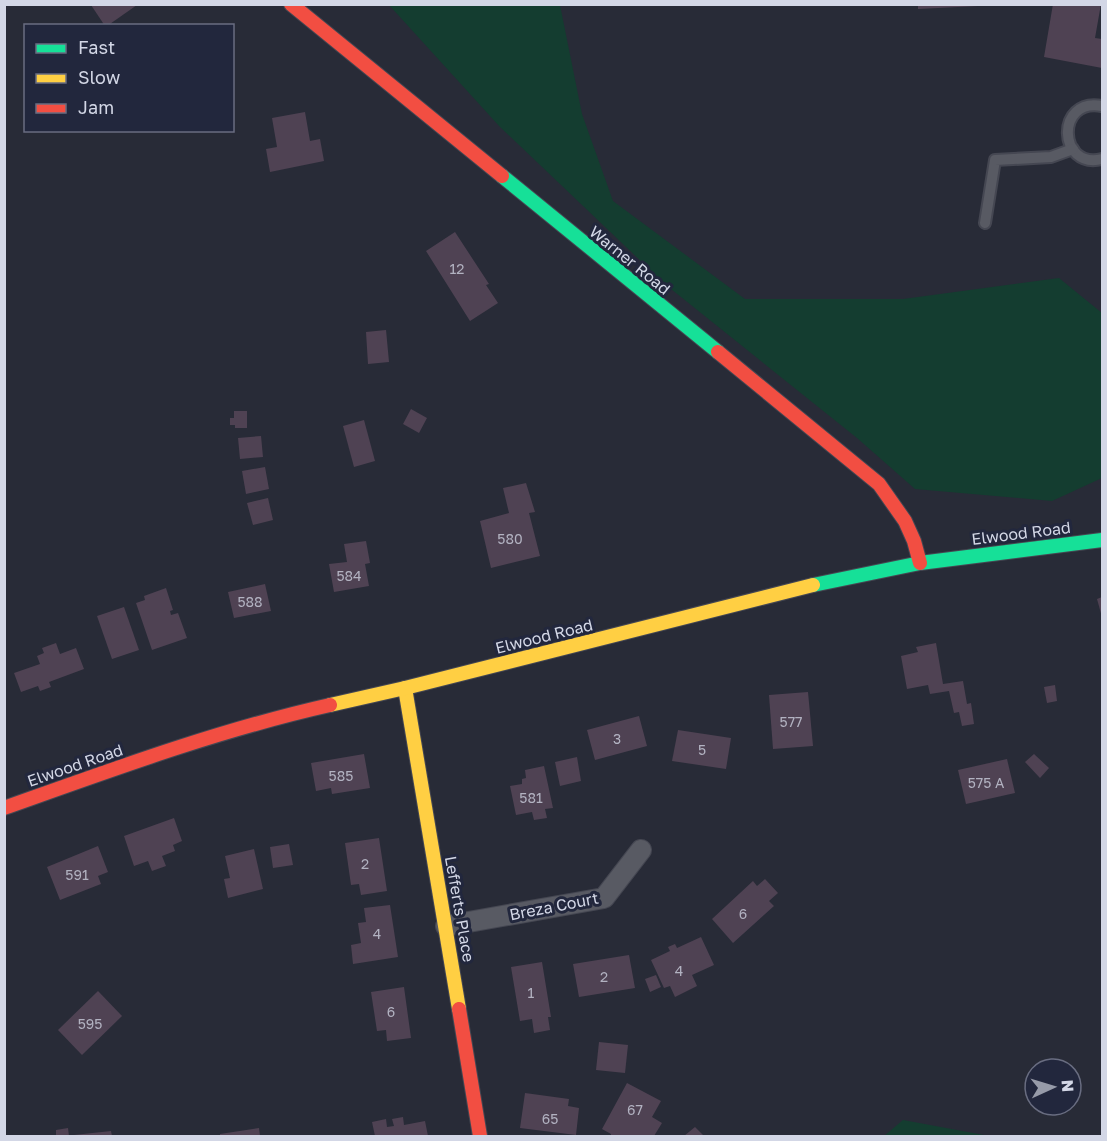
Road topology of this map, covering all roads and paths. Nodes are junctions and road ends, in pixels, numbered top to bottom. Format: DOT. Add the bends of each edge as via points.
graph roads {
  1 [pos="291,4"];
  2 [pos="1102,106"];
  3 [pos="1073,149"];
  4 [pos="1102,159"];
  5 [pos="985,224"];
  6 [pos="1102,540"];
  7 [pos="920,562"];
  8 [pos="405,688"];
  9 [pos="4,808"];
  10 [pos="641,850"];
  11 [pos="446,926"];
  12 [pos="480,1137"];
  1 -- 7 [label="street, Warner Road" via="879,484 908,524"];
  2 -- 3 [label="lane" via="1087,106 1071,118 1067,136"];
  3 -- 4 [label="lane" via="1090,160"];
  3 -- 5 [label="lane" via="1051,157 995,160"];
  6 -- 7 [label="street, Elwood Road"];
  7 -- 8 [label="street, Elwood Road" via="796,588"];
  8 -- 9 [label="street, Elwood Road" via="294,713 169,750"];
  8 -- 11 [label="street, Lefferts Place"];
  10 -- 11 [label="street, Breza Court" via="604,898"];
  11 -- 12 [label="street, Lefferts Place"];
}
